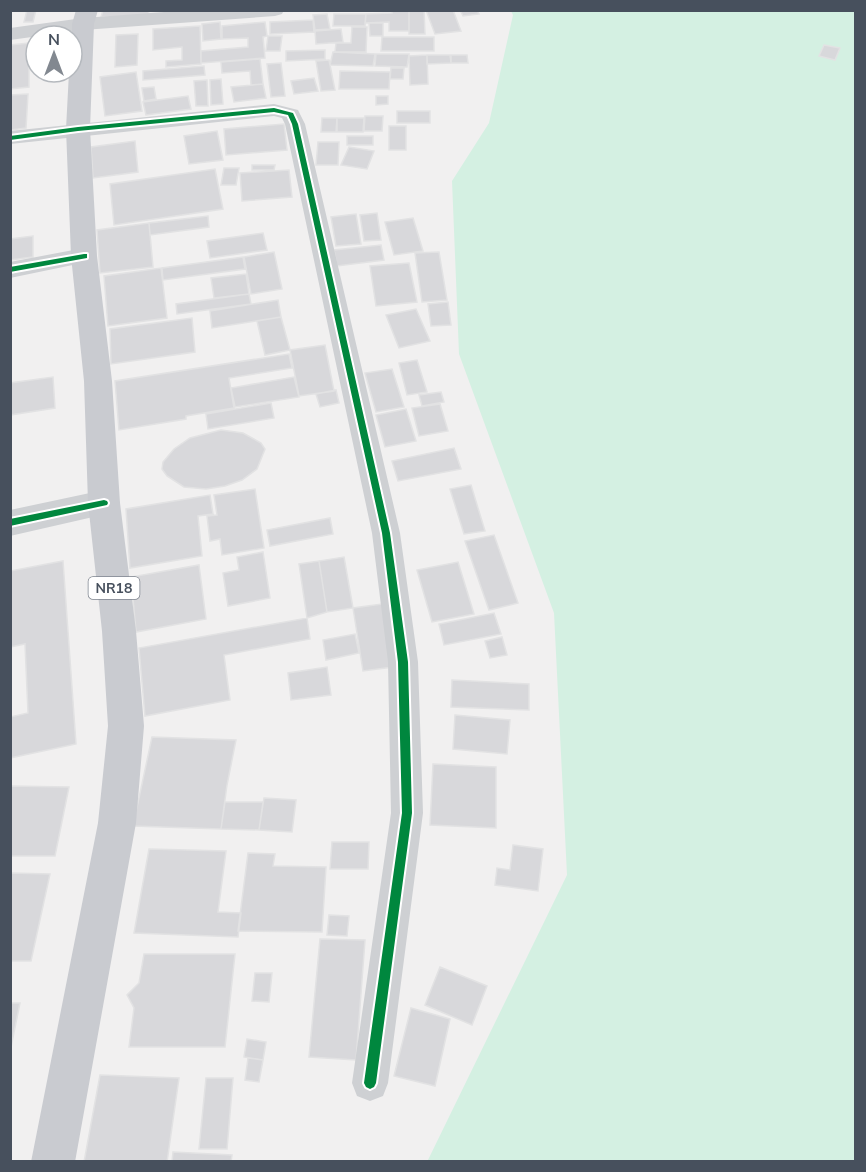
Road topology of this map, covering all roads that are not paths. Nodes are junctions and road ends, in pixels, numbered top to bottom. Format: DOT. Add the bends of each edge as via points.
graph roads {
  1 [pos="275,10"];
  2 [pos="85,17"];
  3 [pos="10,34"];
  4 [pos="78,129"];
  5 [pos="10,138"];
  6 [pos="84,256"];
  7 [pos="10,270"];
  8 [pos="104,503"];
  9 [pos="10,523"];
  10 [pos="370,1083"];
  11 [pos="53,1161"];
  1 -- 2 [label="street"];
  2 -- 3 [label="street"];
  2 -- 4 [label="main road, NR18"];
  4 -- 5 [label="street"];
  4 -- 6 [label="main road, NR18"];
  4 -- 10 [label="street" via="274,110 291,114 295,124 386,533 403,662 407,813"];
  6 -- 7 [label="street"];
  6 -- 8 [label="main road, NR18" via="98,381"];
  8 -- 9 [label="street"];
  8 -- 11 [label="main road, NR18" via="126,726 117,823"];
}
